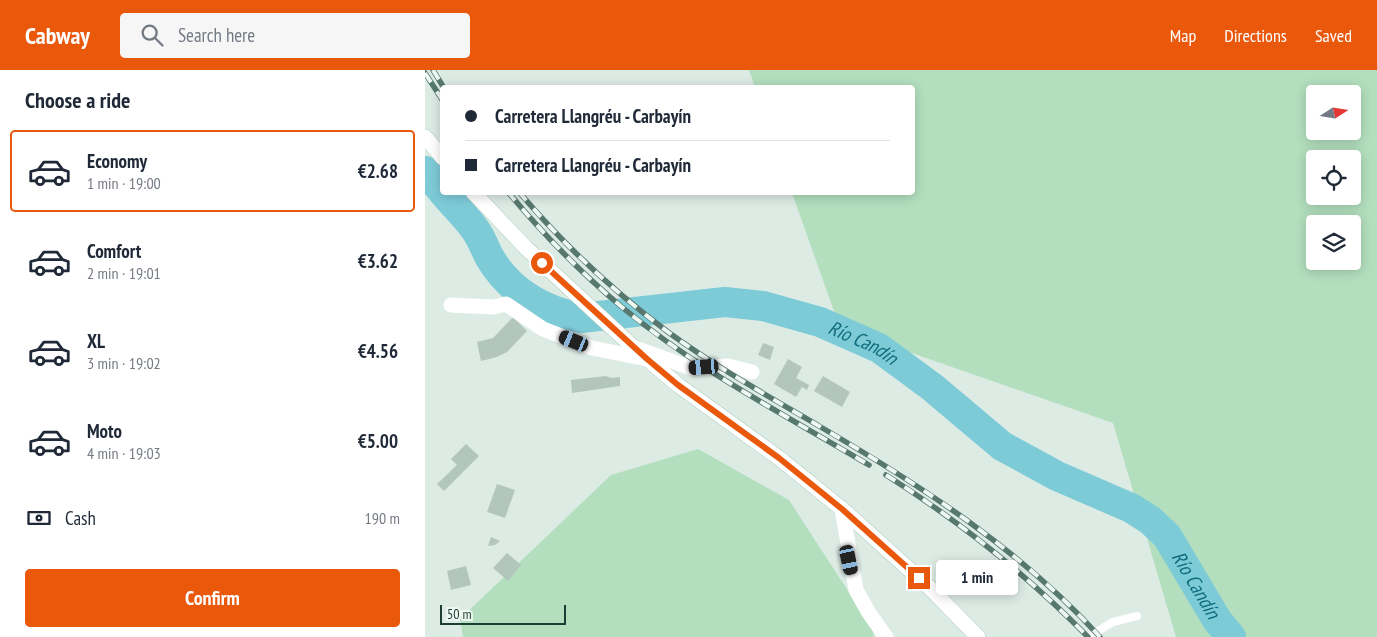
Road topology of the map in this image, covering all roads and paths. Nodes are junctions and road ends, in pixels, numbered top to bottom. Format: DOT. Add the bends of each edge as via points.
graph roads {
  1 [pos="425,138"];
  2 [pos="440,155"];
  3 [pos="476,195"];
  4 [pos="451,305"];
  5 [pos="628,343"];
  6 [pos="647,359"];
  7 [pos="752,372"];
  8 [pos="842,509"];
  9 [pos="1137,616"];
  10 [pos="886,637"];
  11 [pos="977,637"];
  12 [pos="1088,637"];
  1 -- 2 [label="street"];
  3 -- 5 [label="street" via="527,249"];
  4 -- 6 [label="street" via="493,307 506,304 543,329 592,348"];
  5 -- 6 [label="street"];
  5 -- 7 [label="street" via="691,368 728,366"];
  6 -- 8 [label="street"];
  8 -- 10 [label="street" via="856,590"];
  8 -- 11 [label="street"];
  9 -- 12 [label="lane" via="1113,622"];
}
